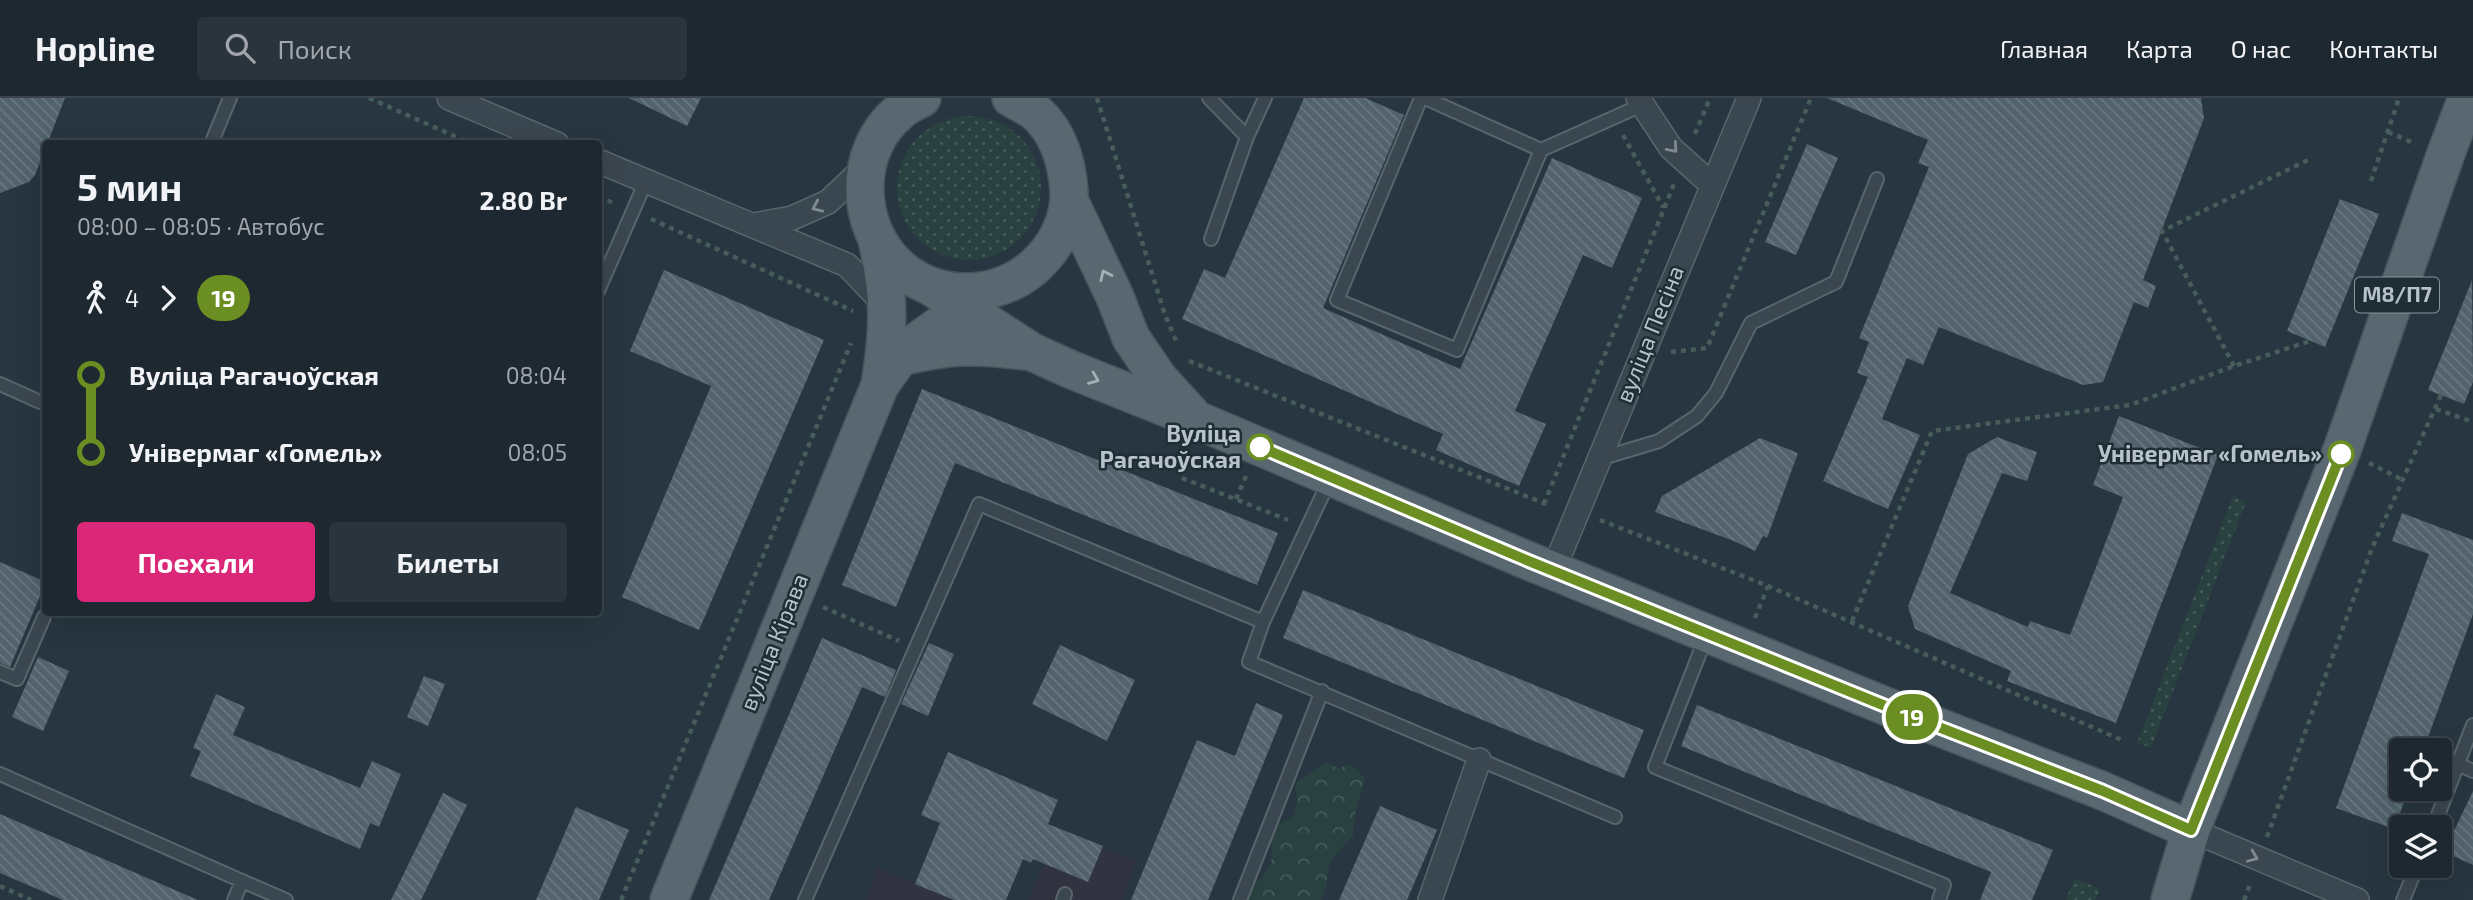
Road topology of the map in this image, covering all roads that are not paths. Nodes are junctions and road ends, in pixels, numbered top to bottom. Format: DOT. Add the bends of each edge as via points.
graph roads {
  1 [pos="230,98"];
  2 [pos="449,98"];
  3 [pos="1011,98"];
  4 [pos="1056,98"];
  5 [pos="1209,98"];
  6 [pos="1265,98"];
  7 [pos="1423,98"];
  8 [pos="1749,98"];
  9 [pos="2467,98"];
  10 [pos="908,101"];
  11 [pos="1640,102"];
  12 [pos="1247,137"];
  13 [pos="213,140"];
  14 [pos="548,140"];
  15 [pos="1058,142"];
  16 [pos="1541,150"];
  17 [pos="602,163"];
  18 [pos="866,166"];
  19 [pos="1877,179"];
  20 [pos="646,181"];
  21 [pos="1712,185"];
  22 [pos="1069,200"];
  23 [pos="754,225"];
  24 [pos="1212,239"];
  25 [pos="877,240"];
  26 [pos="602,281"];
  27 [pos="975,300"];
  28 [pos="875,311"];
  29 [pos="1032,352"];
  30 [pos="890,371"];
  31 [pos="0,384"];
  32 [pos="40,402"];
  33 [pos="1196,420"];
  34 [pos="1599,459"];
  35 [pos="1331,477"];
  36 [pos="1553,570"];
  37 [pos="44,617"];
  38 [pos="1263,622"];
  39 [pos="1707,633"];
  40 [pos="0,672"];
  41 [pos="1322,691"];
  42 [pos="2473,725"];
  43 [pos="1479,760"];
  44 [pos="2458,764"];
  45 [pos="2473,771"];
  46 [pos="0,774"];
  47 [pos="2438,815"];
  48 [pos="1615,817"];
  49 [pos="2191,830"];
  50 [pos="2412,878"];
  51 [pos="243,881"];
  52 [pos="234,900"];
  53 [pos="286,900"];
  54 [pos="669,900"];
  55 [pos="805,900"];
  56 [pos="1240,900"];
  57 [pos="1430,900"];
  58 [pos="1939,900"];
  59 [pos="2170,900"];
  60 [pos="2357,900"];
  61 [pos="2403,900"];
  1 -- 13 [label="lane"];
  2 -- 14 [label="street"];
  3 -- 15 [label="main road" via="1034,111"];
  4 -- 15 [label="main road"];
  5 -- 12 [label="lane"];
  6 -- 12 [label="lane"];
  7 -- 16 [label="lane"];
  7 -- 16 [label="lane" via="1337,300 1457,350"];
  8 -- 21 [label="street, вуліца Песіна"];
  9 -- 49 [label="main road, М8/П7" via="2342,450"];
  10 -- 18 [label="main road" via="878,136"];
  11 -- 16 [label="lane"];
  11 -- 21 [label="street, one-way" via="1671,148"];
  12 -- 24 [label="lane"];
  15 -- 22 [label="main road" via="1068,170"];
  17 -- 20 [label="street"];
  18 -- 23 [label="street, one-way" via="828,202 792,218"];
  18 -- 25 [label="main road" via="864,204"];
  19 -- 34 [label="lane" via="1836,282 1751,323 1716,393 1697,415 1659,441"];
  20 -- 23 [label="street"];
  20 -- 26 [label="lane"];
  21 -- 34 [label="street, вуліца Песіна"];
  22 -- 27 [label="main road, вуліца Кірава" via="1052,248 1034,268"];
  33 -- 22 [label="main road, one-way" via="1159,379 1132,338"];
  23 -- 28 [label="street" via="847,265"];
  25 -- 27 [label="main road" via="900,268 930,286"];
  25 -- 28 [label="main road, вуліца Кірава" via="885,274"];
  27 -- 29 [label="main road"];
  27 -- 30 [label="main road, вуліца Кірава" via="919,340"];
  28 -- 30 [label="main road, вуліца Кірава"];
  29 -- 30 [label="main road" via="983,345 942,347"];
  29 -- 33 [label="main road, one-way"];
  30 -- 54 [label="main road, вуліца Кірава"];
  31 -- 32 [label="lane"];
  33 -- 35 [label="main road"];
  34 -- 36 [label="street, вуліца Песіна"];
  35 -- 36 [label="main road"];
  35 -- 38 [label="lane"];
  36 -- 39 [label="main road"];
  37 -- 40 [label="lane" via="17,679"];
  38 -- 41 [label="lane" via="1249,662"];
  38 -- 55 [label="lane" via="979,504"];
  39 -- 49 [label="main road"];
  39 -- 58 [label="lane" via="1655,768 1944,886"];
  41 -- 43 [label="lane"];
  41 -- 56 [label="lane"];
  42 -- 44 [label="lane"];
  43 -- 48 [label="lane"];
  43 -- 57 [label="street"];
  44 -- 45 [label="lane"];
  44 -- 47 [label="lane"];
  46 -- 51 [label="lane"];
  49 -- 59 [label="main road, М8/П7"];
  49 -- 60 [label="street, one-way"];
  50 -- 61 [label="lane"];
  51 -- 52 [label="lane"];
  51 -- 53 [label="lane"];
}
